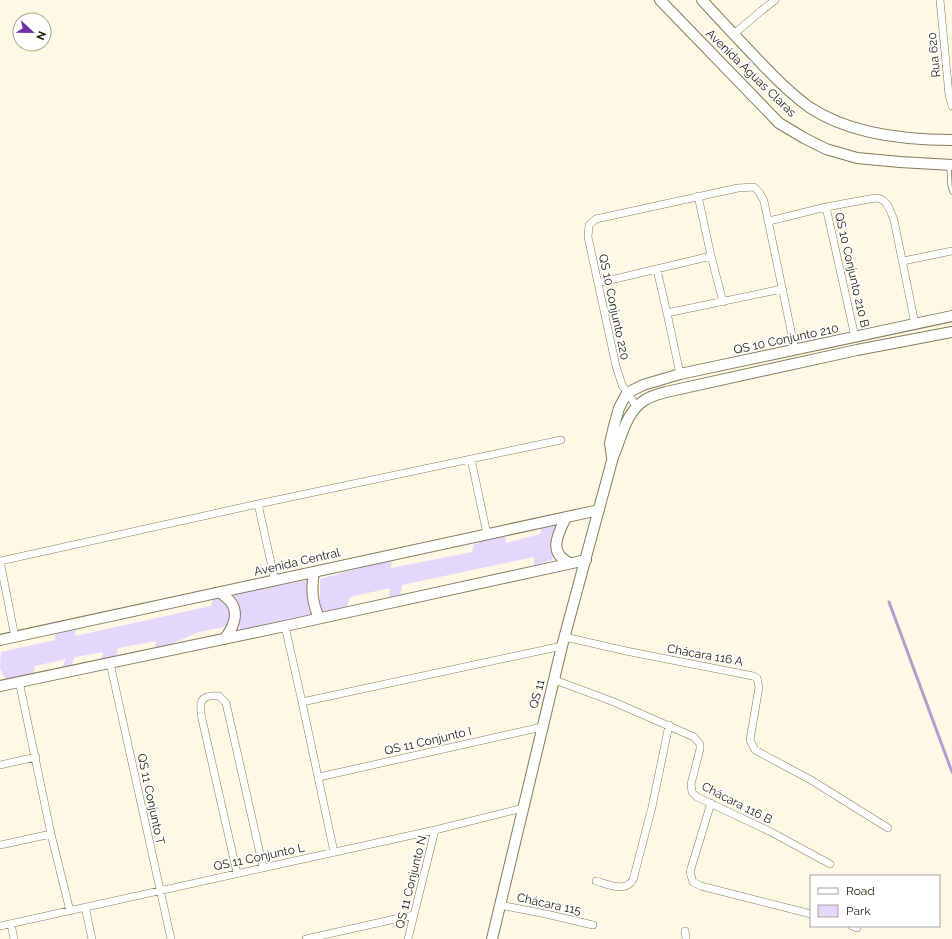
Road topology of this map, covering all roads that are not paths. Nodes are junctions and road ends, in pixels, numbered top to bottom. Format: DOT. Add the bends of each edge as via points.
graph roads {
  1 [pos="660,0"];
  2 [pos="702,0"];
  3 [pos="775,0"];
  4 [pos="940,0"];
  5 [pos="734,34"];
  6 [pos="952,106"];
  7 [pos="952,140"];
  8 [pos="950,165"];
  9 [pos="952,192"];
  10 [pos="698,196"];
  11 [pos="826,207"];
  12 [pos="769,221"];
  13 [pos="952,251"];
  14 [pos="711,256"];
  15 [pos="903,261"];
  16 [pos="656,270"];
  17 [pos="598,283"];
  18 [pos="782,289"];
  19 [pos="723,302"];
  20 [pos="667,314"];
  21 [pos="952,316"];
  22 [pos="915,324"];
  23 [pos="952,332"];
  24 [pos="855,337"];
  25 [pos="795,350"];
  26 [pos="680,374"];
  27 [pos="627,393"];
  28 [pos="637,407"];
  29 [pos="561,440"];
  30 [pos="613,457"];
  31 [pos="470,459"];
  32 [pos="258,504"];
  33 [pos="600,510"];
  34 [pos="566,517"];
  35 [pos="487,534"];
  36 [pos="586,560"];
  37 [pos="0,561"];
  38 [pos="570,563"];
  39 [pos="314,572"];
  40 [pos="275,581"];
  41 [pos="220,592"];
  42 [pos="319,618"];
  43 [pos="285,626"];
  44 [pos="15,637"];
  45 [pos="224,639"];
  46 [pos="564,641"];
  47 [pos="1,642"];
  48 [pos="110,663"];
  49 [pos="555,680"];
  50 [pos="19,681"];
  51 [pos="1,684"];
  52 [pos="302,702"];
  53 [pos="669,725"];
  54 [pos="542,727"];
  55 [pos="36,757"];
  56 [pos="0,765"];
  57 [pos="318,777"];
  58 [pos="711,803"];
  59 [pos="523,808"];
  60 [pos="888,828"];
  61 [pos="435,830"];
  62 [pos="51,834"];
  63 [pos="0,845"];
  64 [pos="334,852"];
  65 [pos="830,864"];
  66 [pos="263,867"];
  67 [pos="237,873"];
  68 [pos="596,881"];
  69 [pos="160,891"];
  70 [pos="500,906"];
  71 [pos="85,907"];
  72 [pos="70,911"];
  73 [pos="810,914"];
  74 [pos="414,915"];
  75 [pos="11,924"];
  76 [pos="593,925"];
  77 [pos="0,926"];
  78 [pos="685,931"];
  79 [pos="14,939"];
  80 [pos="92,939"];
  81 [pos="171,939"];
  82 [pos="306,939"];
  83 [pos="408,939"];
  84 [pos="492,939"];
  85 [pos="686,939"];
  1 -- 8 [label="street, Avenida Águas Claras" via="779,123 804,138 826,149 857,158"];
  2 -- 5 [label="street, Avenida Águas Claras"];
  3 -- 5 [label="street"];
  4 -- 6 [label="street, Rua 620"];
  5 -- 7 [label="street, Avenida Águas Claras" via="795,96 832,119 880,134 908,139"];
  8 -- 9 [label="lane"];
  10 -- 12 [label="street" via="754,187 764,200"];
  10 -- 14 [label="street"];
  10 -- 17 [label="street, QS 10 Conjunto 220" via="592,222 588,237"];
  11 -- 12 [label="street"];
  11 -- 15 [label="street" via="874,198 884,200 894,220"];
  11 -- 24 [label="street, QS 10 Conjunto 210 B"];
  12 -- 18 [label="street"];
  13 -- 15 [label="street"];
  14 -- 16 [label="street"];
  14 -- 19 [label="street"];
  15 -- 22 [label="street"];
  16 -- 17 [label="street"];
  16 -- 20 [label="street"];
  17 -- 27 [label="street, QS 10 Conjunto 220" via="618,374"];
  18 -- 19 [label="street"];
  18 -- 25 [label="street"];
  19 -- 20 [label="street"];
  20 -- 26 [label="street"];
  21 -- 22 [label="street, QS 10 Conjunto 210"];
  22 -- 24 [label="street, QS 10 Conjunto 210"];
  23 -- 28 [label="street" via="666,392 644,400"];
  24 -- 25 [label="street, QS 10 Conjunto 210"];
  25 -- 26 [label="street, QS 10 Conjunto 210"];
  26 -- 27 [label="street, QS 10 Conjunto 210" via="643,385"];
  27 -- 28 [label="street, QS 10 Conjunto 220"];
  27 -- 30 [label="street, QS 11" via="619,408 610,443"];
  28 -- 30 [label="street, QS 11" via="622,432"];
  29 -- 31 [label="street"];
  30 -- 33 [label="street, QS 11"];
  31 -- 32 [label="street"];
  31 -- 35 [label="street"];
  32 -- 37 [label="street"];
  32 -- 40 [label="street"];
  33 -- 34 [label="street, Avenida Central"];
  33 -- 36 [label="street, QS 11"];
  34 -- 35 [label="street, Avenida Central"];
  34 -- 38 [label="street" via="556,547 561,558"];
  35 -- 39 [label="street, Avenida Central"];
  36 -- 38 [label="street"];
  36 -- 46 [label="street, QS 11"];
  37 -- 44 [label="street"];
  38 -- 42 [label="street"];
  39 -- 40 [label="street, Avenida Central"];
  39 -- 42 [label="street" via="312,596"];
  40 -- 41 [label="street, Avenida Central"];
  41 -- 44 [label="street, Avenida Central"];
  41 -- 45 [label="street" via="230,601 235,617 230,632"];
  42 -- 43 [label="street"];
  43 -- 45 [label="street"];
  43 -- 52 [label="street"];
  44 -- 47 [label="street, Avenida Central"];
  45 -- 48 [label="street"];
  46 -- 49 [label="street, QS 11"];
  46 -- 52 [label="street"];
  46 -- 60 [label="street, Chácara 116 A" via="757,678 758,687 750,740 755,750 811,780"];
  48 -- 50 [label="street"];
  48 -- 69 [label="street, QS 11 Conjunto T"];
  49 -- 53 [label="street, Chácara 116 B"];
  49 -- 54 [label="street, QS 11"];
  50 -- 51 [label="street"];
  50 -- 55 [label="street"];
  52 -- 57 [label="street"];
  53 -- 58 [label="street, Chácara 116 B" via="694,737 700,744 691,788 697,797"];
  53 -- 68 [label="street" via="633,880 624,887"];
  54 -- 57 [label="street, QS 11 Conjunto I"];
  54 -- 59 [label="street, QS 11"];
  55 -- 56 [label="street"];
  55 -- 62 [label="street"];
  57 -- 64 [label="street"];
  58 -- 65 [label="street, Chácara 116 B"];
  58 -- 73 [label="street" via="690,872 693,882"];
  59 -- 61 [label="street, QS 11 Conjunto L"];
  59 -- 70 [label="street, QS 11"];
  61 -- 64 [label="street, QS 11 Conjunto L"];
  61 -- 74 [label="street, QS 11 Conjunto N"];
  62 -- 63 [label="street"];
  62 -- 72 [label="street"];
  64 -- 66 [label="street, QS 11 Conjunto L"];
  66 -- 67 [label="street, QS 11 Conjunto L"];
  66 -- 67 [label="street" via="226,703 219,696 211,695 201,701 200,706"];
  67 -- 69 [label="street, QS 11 Conjunto L"];
  69 -- 71 [label="street, QS 11 Conjunto L"];
  69 -- 81 [label="street, QS 11 Conjunto T"];
  70 -- 76 [label="street, Chácara 115"];
  70 -- 84 [label="street, QS 11"];
  71 -- 72 [label="street, QS 11 Conjunto L"];
  71 -- 80 [label="street"];
  72 -- 75 [label="street, QS 11 Conjunto L"];
  74 -- 82 [label="street"];
  74 -- 83 [label="street, QS 11 Conjunto N"];
  75 -- 77 [label="street, QS 11 Conjunto L"];
  75 -- 79 [label="street"];
  78 -- 85 [label="street"];
}
